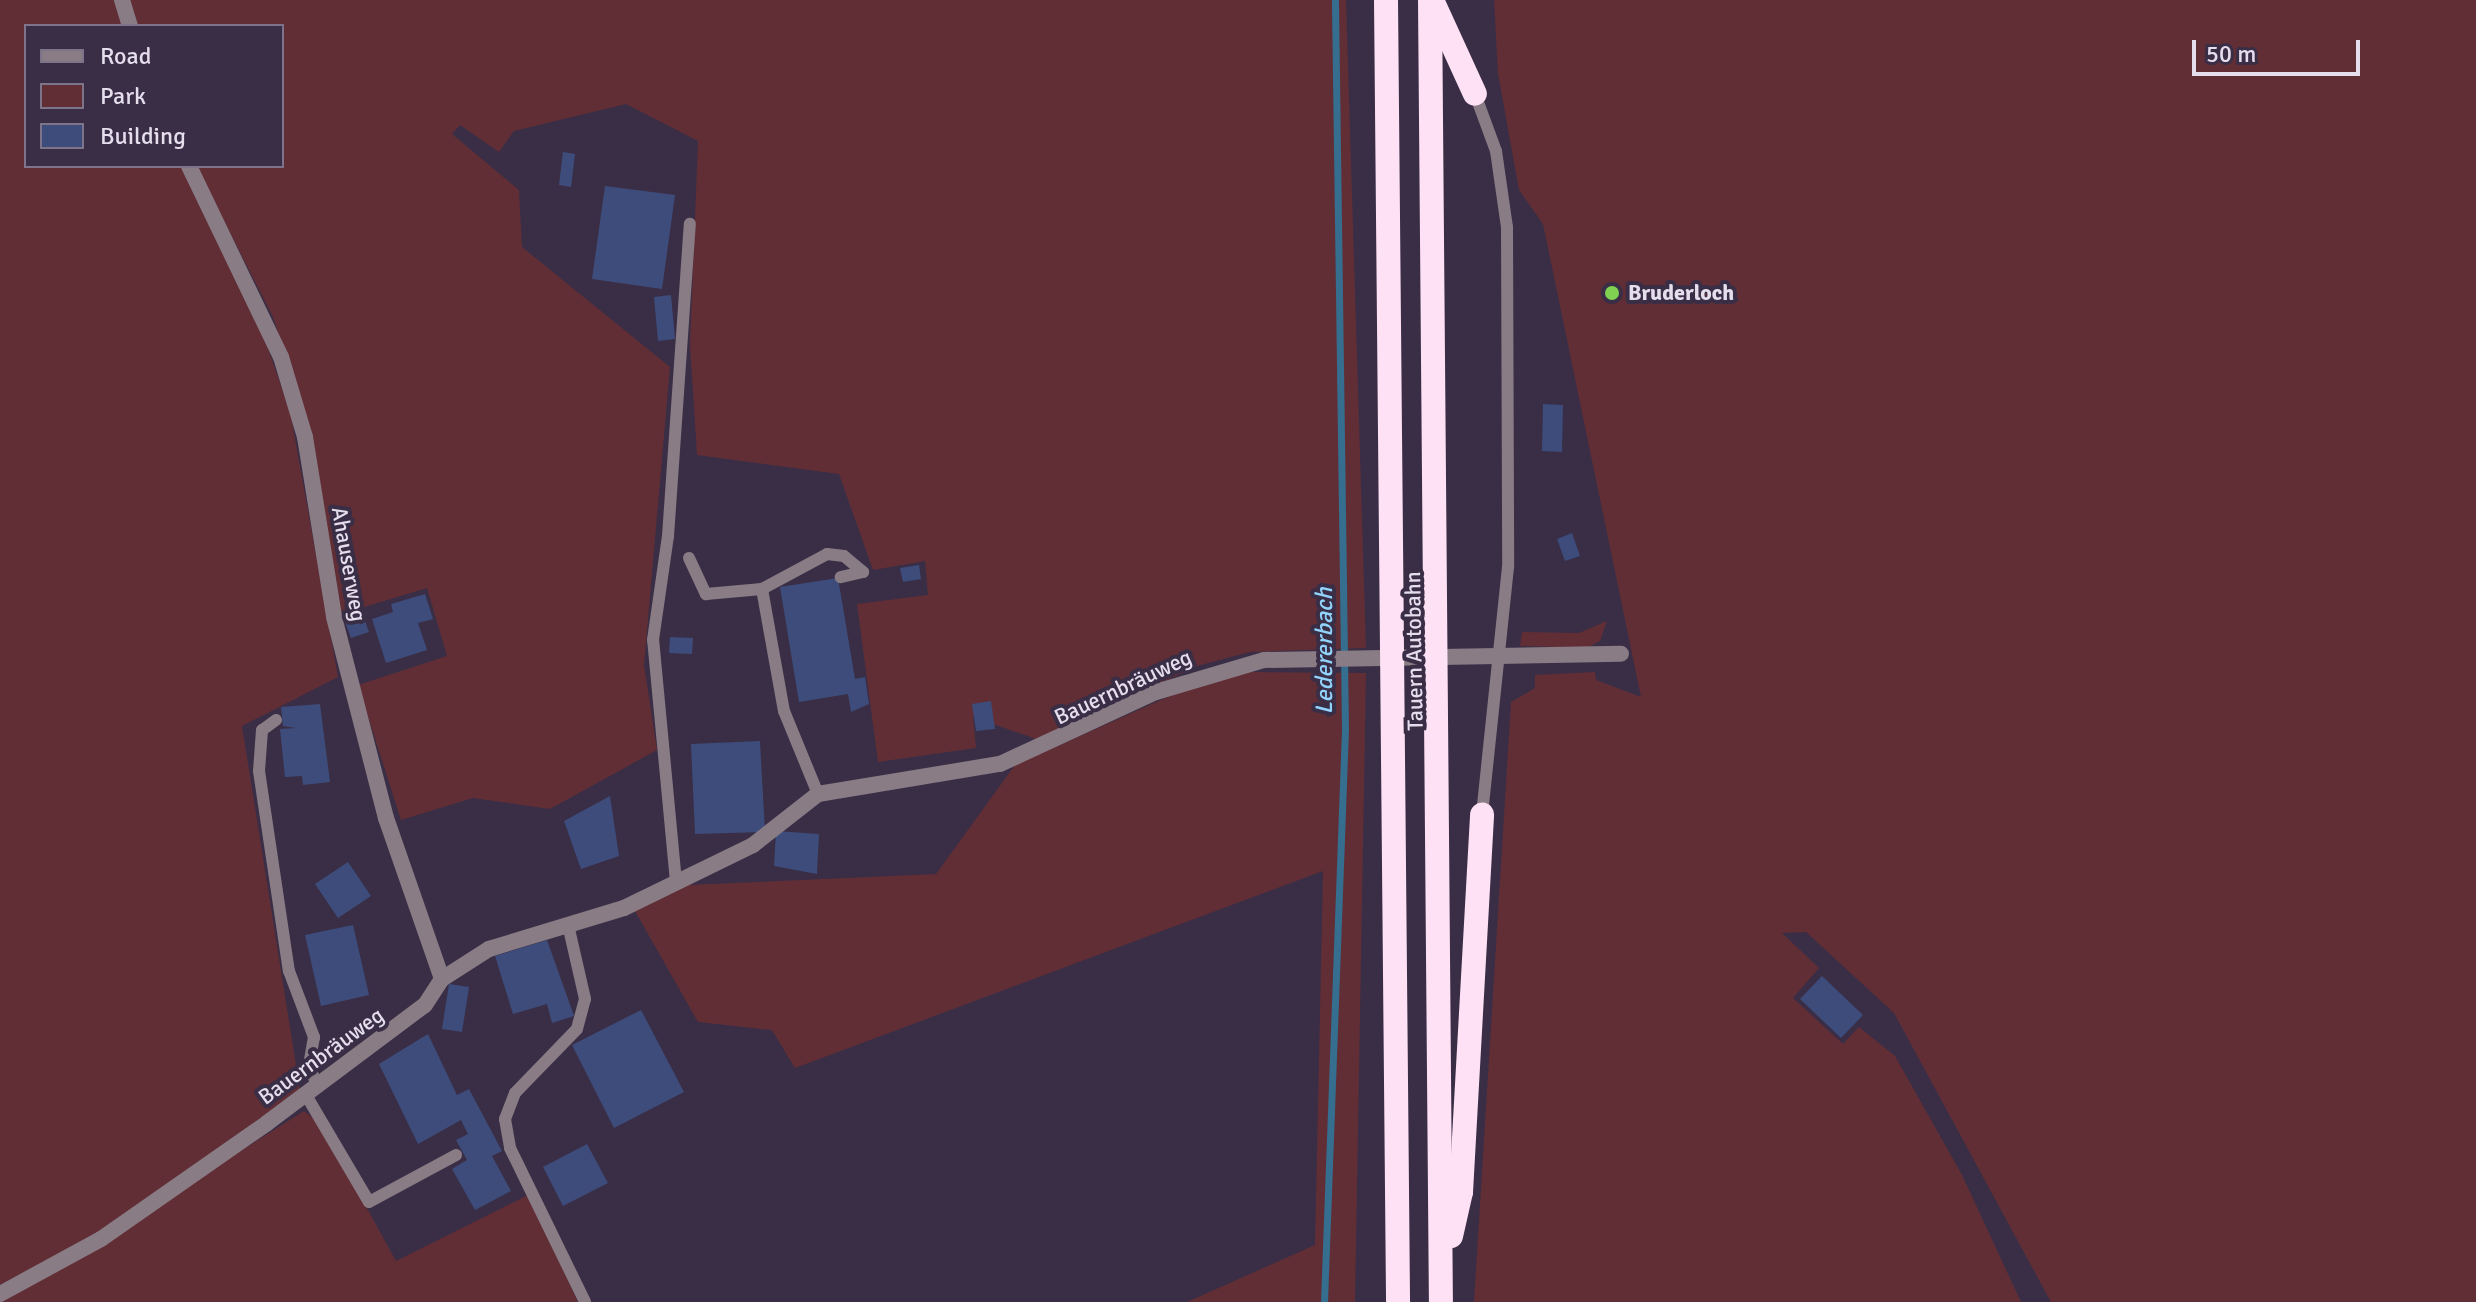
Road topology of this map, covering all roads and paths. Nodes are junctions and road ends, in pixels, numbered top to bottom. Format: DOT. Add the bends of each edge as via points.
graph roads {
  1 [pos="122,0"];
  2 [pos="1386,0"];
  3 [pos="1431,0"];
  4 [pos="129,24"];
  5 [pos="1475,94"];
  6 [pos="190,168"];
  7 [pos="690,224"];
  8 [pos="689,558"];
  9 [pos="841,577"];
  10 [pos="762,589"];
  11 [pos="1621,654"];
  12 [pos="276,720"];
  13 [pos="818,794"];
  14 [pos="1482,815"];
  15 [pos="676,882"];
  16 [pos="569,929"];
  17 [pos="442,979"];
  18 [pos="312,1091"];
  19 [pos="456,1155"];
  20 [pos="1441,1292"];
  21 [pos="0,1294"];
  22 [pos="585,1302"];
  23 [pos="1398,1302"];
  1 -- 4 [label="street"];
  2 -- 23 [label="highway, Tauern Autobahn"];
  3 -- 5 [label="highway"];
  3 -- 20 [label="highway, Tauern Autobahn"];
  5 -- 14 [label="lane" via="1496,151 1507,227 1508,567"];
  6 -- 17 [label="street, Ahauserweg" via="281,357 305,437 334,617 386,818"];
  7 -- 15 [label="lane" via="668,536 653,640"];
  8 -- 10 [label="lane" via="706,594"];
  9 -- 10 [label="lane" via="863,572 827,554"];
  10 -- 13 [label="lane" via="781,698"];
  11 -- 13 [label="street, Bauernbräuweg" via="1303,659 1216,669 1000,764"];
  12 -- 18 [label="lane" via="262,730 259,771 289,971 314,1037"];
  13 -- 15 [label="street, Bauernbräuweg" via="753,845"];
  14 -- 20 [label="highway" via="1461,1192"];
  15 -- 16 [label="street, Bauernbräuweg"];
  16 -- 17 [label="street, Bauernbräuweg" via="489,949"];
  16 -- 22 [label="lane" via="585,999 577,1029 515,1093 505,1119 510,1148"];
  17 -- 18 [label="street, Bauernbräuweg" via="425,1005"];
  18 -- 19 [label="lane" via="369,1202"];
  18 -- 21 [label="street, Bauernbräuweg" via="101,1239"];
}
